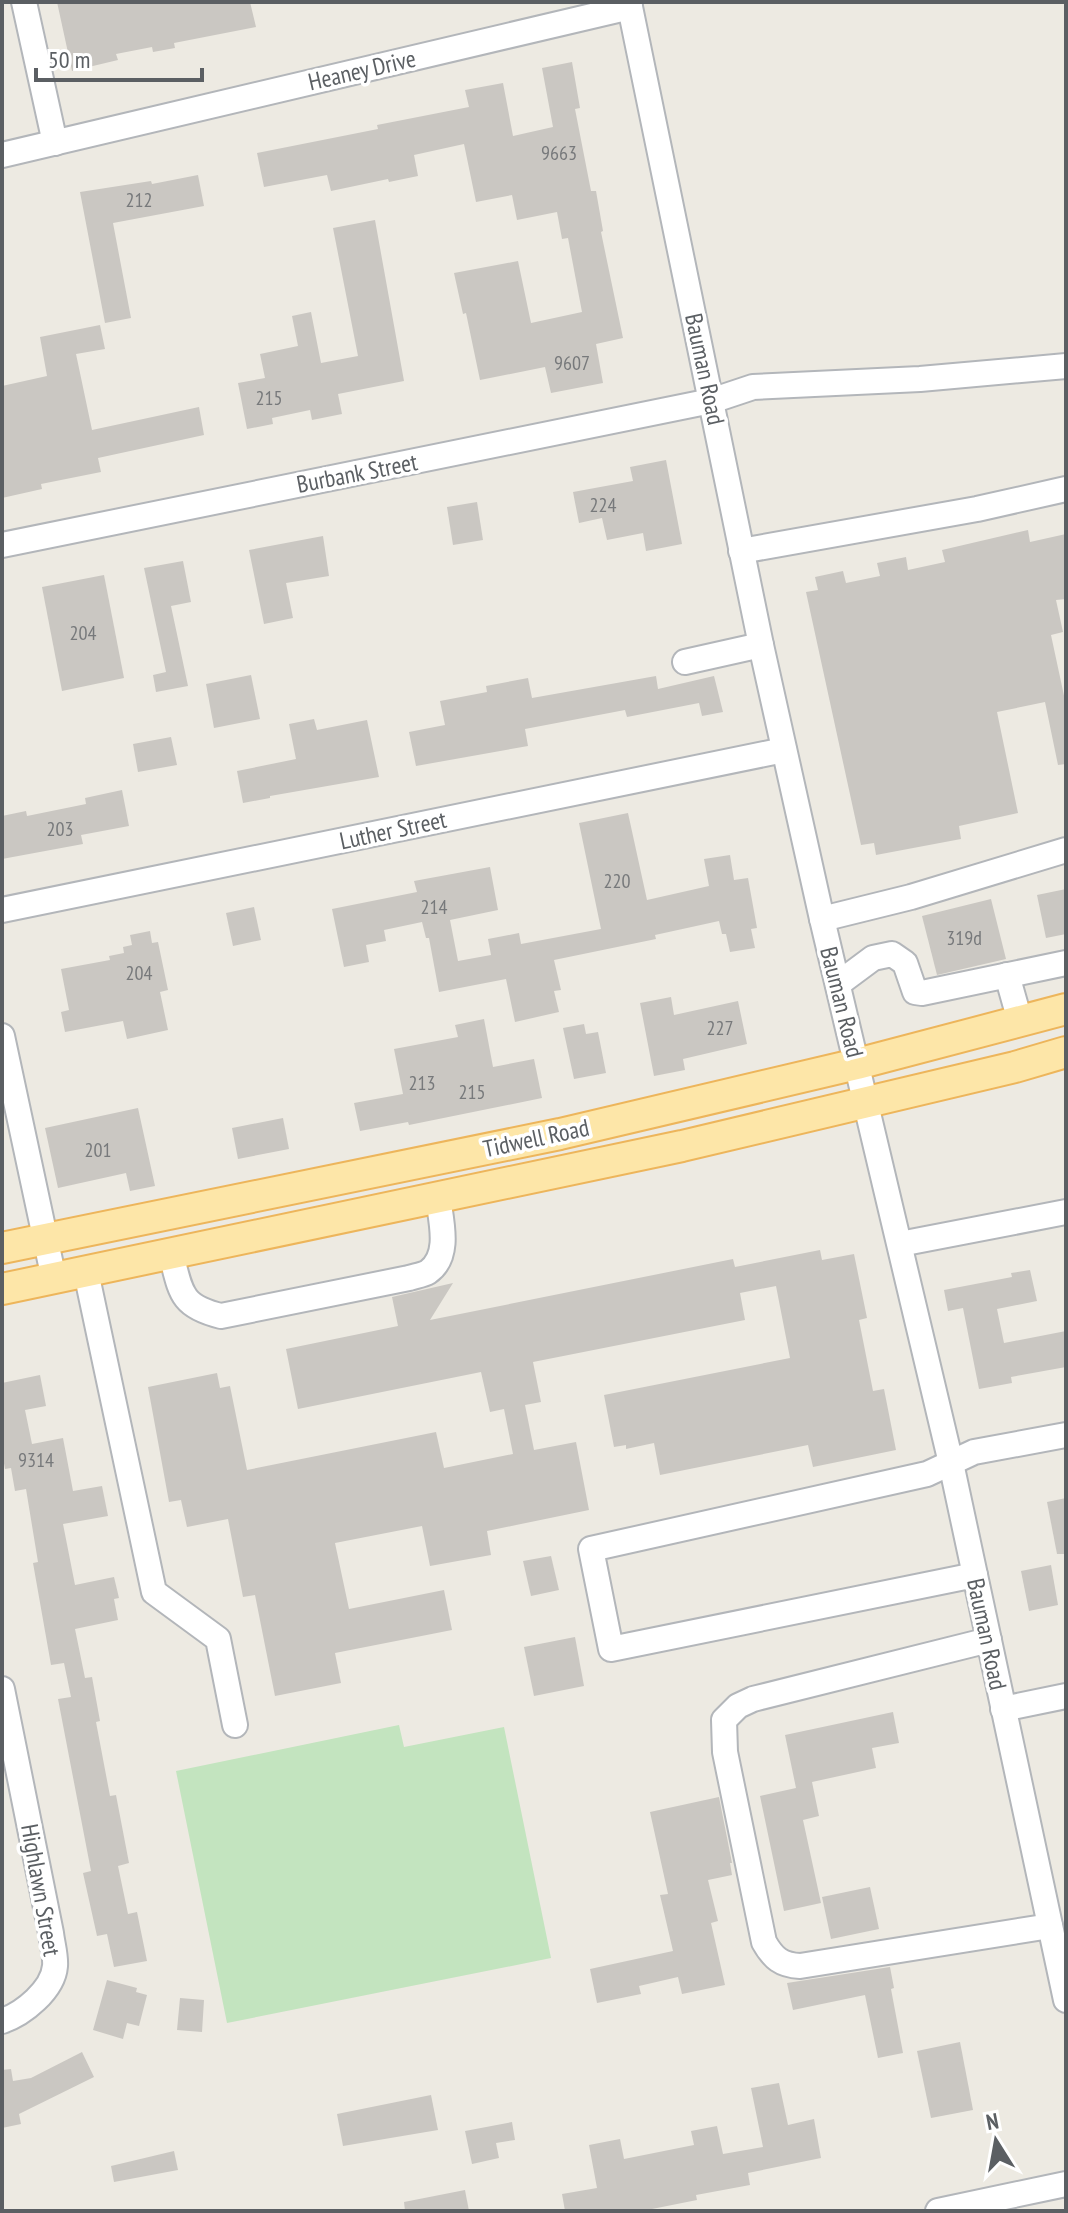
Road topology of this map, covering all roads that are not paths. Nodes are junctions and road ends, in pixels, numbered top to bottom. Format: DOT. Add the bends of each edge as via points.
graph roads {
  1 [pos="24,2"];
  2 [pos="629,4"];
  3 [pos="55,143"];
  4 [pos="2,155"];
  5 [pos="1066,366"];
  6 [pos="711,401"];
  7 [pos="1066,489"];
  8 [pos="2,545"];
  9 [pos="741,551"];
  10 [pos="761,645"];
  11 [pos="685,662"];
  12 [pos="784,750"];
  13 [pos="1066,850"];
  14 [pos="2,910"];
  15 [pos="822,919"];
  16 [pos="1066,963"];
  17 [pos="1007,975"];
  18 [pos="838,984"];
  19 [pos="1066,1009"];
  20 [pos="1020,1021"];
  21 [pos="2,1036"];
  22 [pos="1066,1052"];
  23 [pos="857,1064"];
  24 [pos="866,1102"];
  25 [pos="560,1134"];
  26 [pos="571,1170"];
  27 [pos="306,1186"];
  28 [pos="438,1198"];
  29 [pos="1066,1212"];
  30 [pos="312,1224"];
  31 [pos="45,1239"];
  32 [pos="900,1244"];
  33 [pos="2,1248"];
  34 [pos="171,1254"];
  35 [pos="86,1272"];
  36 [pos="54,1279"];
  37 [pos="2,1289"];
  38 [pos="1066,1435"];
  39 [pos="951,1463"];
  40 [pos="975,1575"];
  41 [pos="989,1640"];
  42 [pos="2,1689"];
  43 [pos="1066,1696"];
  44 [pos="1003,1709"];
  45 [pos="235,1725"];
  46 [pos="1050,1926"];
  47 [pos="1066,2000"];
  48 [pos="2,2021"];
  49 [pos="1066,2184"];
  50 [pos="938,2211"];
  1 -- 3 [label="street"];
  2 -- 3 [label="street, Heaney Drive"];
  2 -- 6 [label="street, Bauman Road"];
  3 -- 4 [label="street, Heaney Drive"];
  5 -- 6 [label="street, Burbank Street" via="753,387"];
  6 -- 8 [label="street, Burbank Street"];
  6 -- 9 [label="street, Bauman Road"];
  7 -- 9 [label="street"];
  9 -- 10 [label="street, Bauman Road"];
  10 -- 11 [label="street"];
  10 -- 12 [label="street, Bauman Road"];
  12 -- 14 [label="street, Luther Street"];
  12 -- 15 [label="street, Bauman Road"];
  13 -- 15 [label="street"];
  15 -- 18 [label="street, Bauman Road"];
  16 -- 17 [label="street"];
  17 -- 18 [label="street" via="915,992 905,963 892,954 873,958"];
  17 -- 20 [label="street"];
  18 -- 23 [label="street, Bauman Road"];
  19 -- 20 [label="main road, Tidwell Road"];
  20 -- 23 [label="main road, Tidwell Road"];
  21 -- 31 [label="street"];
  22 -- 24 [label="main road, Tidwell Road"];
  23 -- 24 [label="street, Bauman Road"];
  23 -- 25 [label="main road, Tidwell Road"];
  24 -- 26 [label="main road, Tidwell Road"];
  24 -- 32 [label="street, Bauman Road"];
  25 -- 26 [label="main road"];
  25 -- 27 [label="main road, Tidwell Road"];
  26 -- 28 [label="main road, Tidwell Road"];
  27 -- 30 [label="main road"];
  27 -- 31 [label="main road, Tidwell Road"];
  28 -- 30 [label="main road, Tidwell Road"];
  28 -- 34 [label="street" via="441,1257 429,1271 409,1278 221,1316 199,1311 186,1301"];
  29 -- 32 [label="street"];
  30 -- 34 [label="main road, Tidwell Road"];
  31 -- 33 [label="main road, Tidwell Road"];
  31 -- 36 [label="street"];
  32 -- 39 [label="street, Bauman Road"];
  34 -- 35 [label="main road, Tidwell Road"];
  35 -- 36 [label="main road, Tidwell Road"];
  35 -- 45 [label="street" via="154,1592 218,1639"];
  36 -- 37 [label="main road, Tidwell Road"];
  38 -- 39 [label="street" via="974,1452"];
  39 -- 40 [label="street, Bauman Road"];
  39 -- 40 [label="street" via="927,1474 591,1549 611,1649"];
  40 -- 41 [label="street, Bauman Road"];
  41 -- 44 [label="street, Bauman Road"];
  41 -- 46 [label="street" via="753,1699 724,1720 725,1752 764,1942 785,1965 808,1965"];
  42 -- 48 [label="street, Highlawn Street" via="55,1968 41,1994"];
  43 -- 44 [label="street"];
  44 -- 46 [label="street, Bauman Road"];
  46 -- 47 [label="street, Bauman Road"];
  49 -- 50 [label="street"];
}
